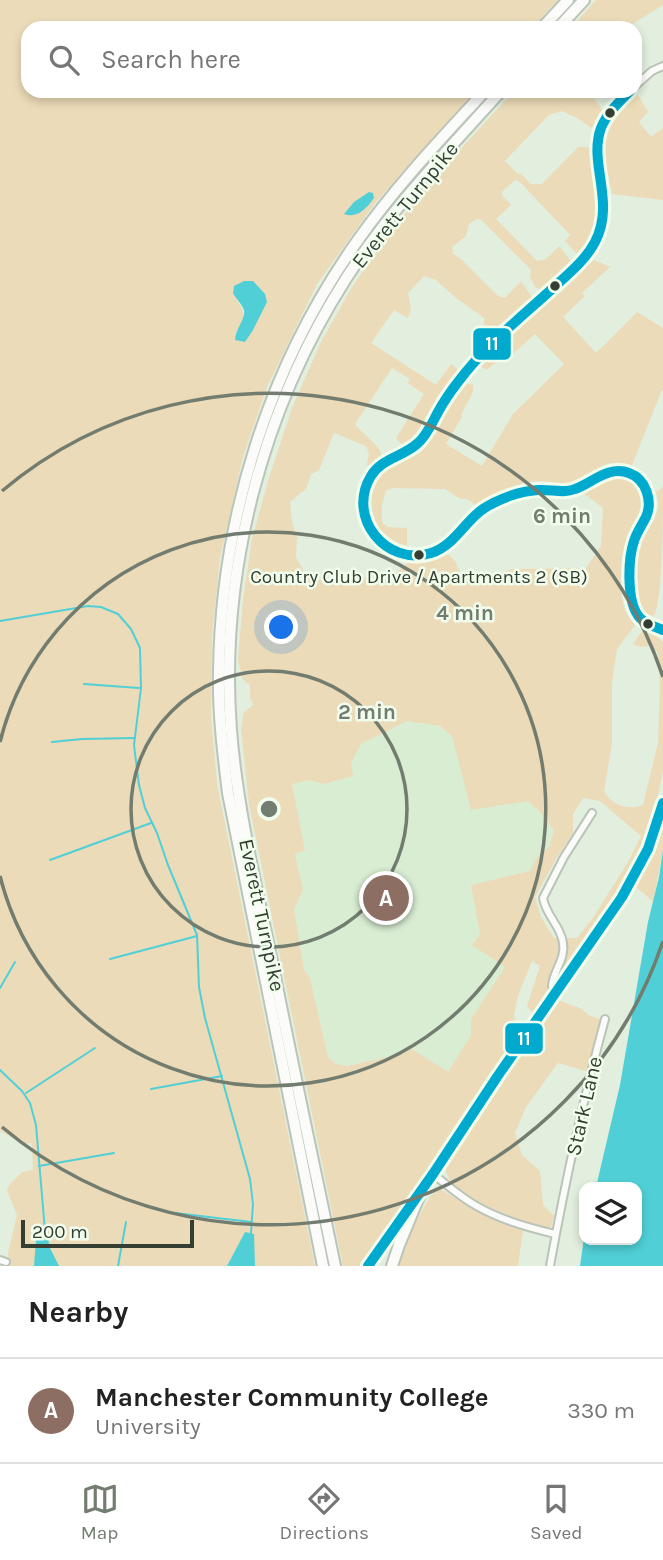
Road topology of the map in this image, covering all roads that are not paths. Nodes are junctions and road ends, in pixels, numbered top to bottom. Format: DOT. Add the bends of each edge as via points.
graph roads {
  1 [pos="568,0"];
  2 [pos="584,0"];
  3 [pos="548,21"];
  4 [pos="564,21"];
  5 [pos="663,66"];
  6 [pos="642,80"];
  7 [pos="479,98"];
  8 [pos="495,98"];
  9 [pos="624,98"];
  10 [pos="663,630"];
  11 [pos="663,803"];
  12 [pos="592,813"];
  13 [pos="557,992"];
  14 [pos="605,1019"];
  15 [pos="433,1174"];
  16 [pos="423,1188"];
  17 [pos="555,1234"];
  18 [pos="323,1266"];
  19 [pos="335,1266"];
  20 [pos="368,1266"];
  21 [pos="392,1266"];
  22 [pos="550,1266"];
  1 -- 3 [label="highway"];
  2 -- 4 [label="highway"];
  5 -- 6 [label="street"];
  7 -- 18 [label="highway, Everett Turnpike" via="382,207 309,321 256,445 226,576 219,685 228,793"];
  8 -- 19 [label="highway, Everett Turnpike" via="377,233 319,325 266,449 237,573 229,676 237,785"];
  9 -- 10 [label="street" via="599,131 604,213 594,245 486,348 449,393 421,440 374,471 366,483 363,502 365,519 379,541 396,552 418,555 444,547 491,505 533,491 570,491 612,471 629,473 645,488 649,504 632,549 632,604 643,621"];
  11 -- 13 [label="main road" via="648,849 629,885"];
  12 -- 13 [label="street" via="543,898 563,942 552,986"];
  13 -- 15 [label="main road"];
  14 -- 17 [label="street, Stark Lane"];
  15 -- 16 [label="main road"];
  15 -- 17 [label="street" via="482,1209"];
  16 -- 20 [label="main road"];
  16 -- 21 [label="highway"];
  17 -- 22 [label="street, Stark Lane"];
}
